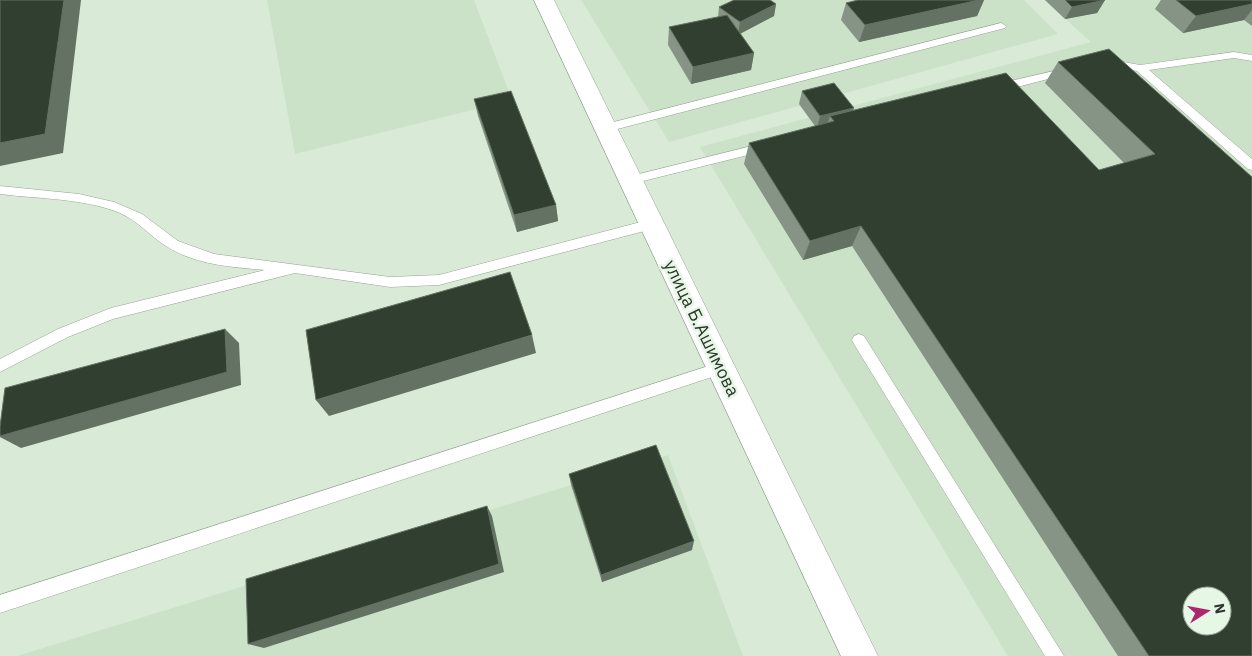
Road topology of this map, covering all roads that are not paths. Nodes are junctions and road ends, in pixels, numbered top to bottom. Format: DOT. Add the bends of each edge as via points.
graph roads {
  1 [pos="544,0"];
  2 [pos="1001,26"];
  3 [pos="1252,58"];
  4 [pos="1099,63"];
  5 [pos="1080,68"];
  6 [pos="1140,68"];
  7 [pos="984,92"];
  8 [pos="606,128"];
  9 [pos="774,144"];
  10 [pos="1252,166"];
  11 [pos="631,180"];
  12 [pos="0,190"];
  13 [pos="652,224"];
  14 [pos="296,268"];
  15 [pos="859,340"];
  16 [pos="0,366"];
  17 [pos="721,368"];
  18 [pos="0,604"];
  19 [pos="860,656"];
  20 [pos="1055,656"];
  1 -- 8 [label="street, улица Б.Ашимова"];
  2 -- 8 [label="lane"];
  3 -- 6 [label="lane" via="1234,55"];
  4 -- 6 [label="lane"];
  5 -- 7 [label="lane"];
  6 -- 10 [label="lane"];
  8 -- 11 [label="street, улица Б.Ашимова"];
  9 -- 11 [label="lane"];
  11 -- 13 [label="street, улица Б.Ашимова"];
  12 -- 14 [label="lane" via="87,201 124,210 172,244 197,256"];
  13 -- 14 [label="lane" via="439,280 390,282"];
  13 -- 17 [label="street, улица Б.Ашимова"];
  14 -- 16 [label="lane" via="110,314 63,333"];
  15 -- 20 [label="lane"];
  17 -- 18 [label="lane"];
  17 -- 19 [label="street, улица Б.Ашимова"];
}
